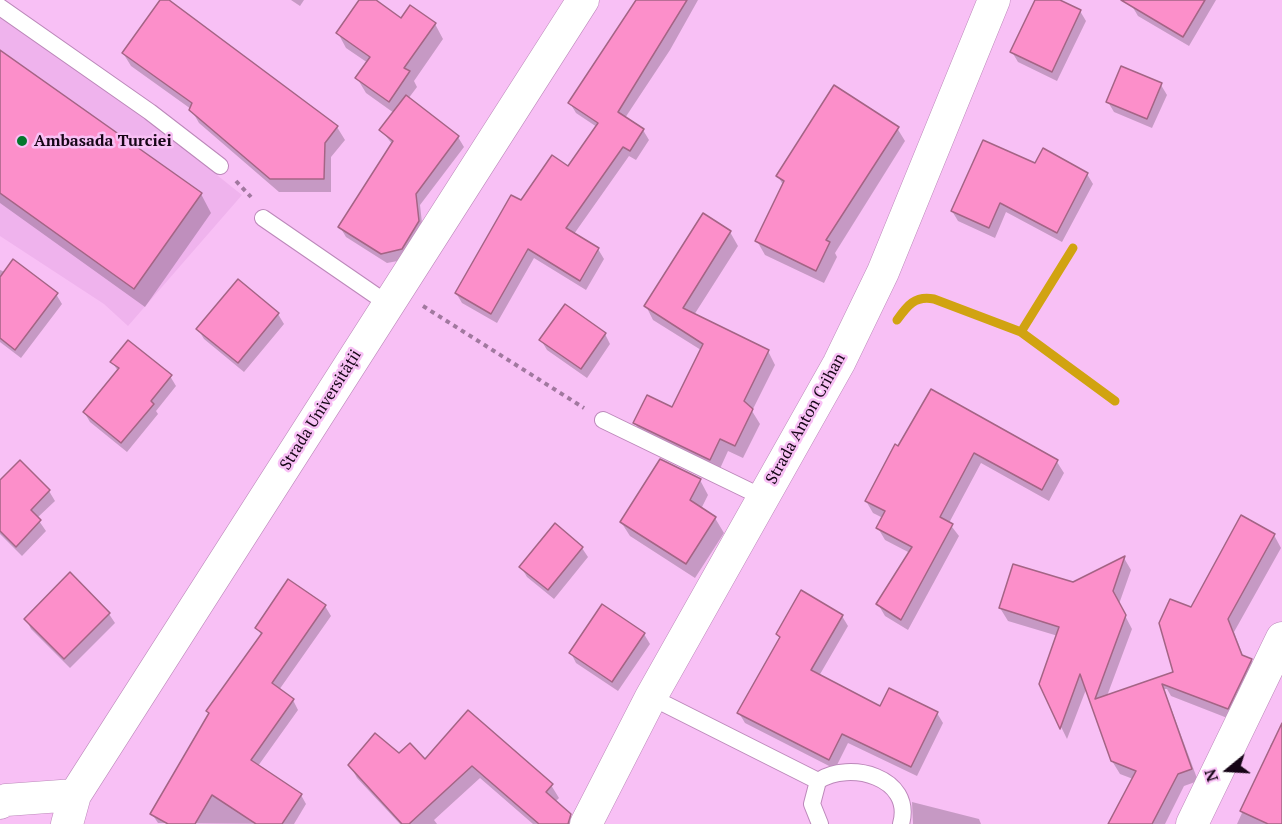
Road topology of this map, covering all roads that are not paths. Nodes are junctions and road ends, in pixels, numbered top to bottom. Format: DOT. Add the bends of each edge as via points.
graph roads {
  1 [pos="583,0"];
  2 [pos="994,0"];
  3 [pos="0,7"];
  4 [pos="220,166"];
  5 [pos="263,218"];
  6 [pos="393,297"];
  7 [pos="603,420"];
  8 [pos="762,497"];
  9 [pos="1282,638"];
  10 [pos="651,697"];
  11 [pos="818,781"];
  12 [pos="75,795"];
  13 [pos="0,803"];
  14 [pos="67,824"];
  15 [pos="586,824"];
  16 [pos="820,824"];
  17 [pos="901,824"];
  18 [pos="1192,824"];
  1 -- 6 [label="street, Strada Universității"];
  2 -- 8 [label="street, Strada Anton Crihan" via="883,272 839,363"];
  3 -- 4 [label="lane"];
  5 -- 6 [label="lane"];
  6 -- 12 [label="street, Strada Universității"];
  7 -- 8 [label="lane"];
  8 -- 10 [label="street, Strada Anton Crihan"];
  9 -- 18 [label="street"];
  10 -- 11 [label="lane"];
  10 -- 15 [label="street, Strada Anton Crihan"];
  11 -- 16 [label="lane" via="812,804"];
  11 -- 17 [label="lane" via="832,772 845,771 886,782 900,796"];
  12 -- 13 [label="street"];
  12 -- 14 [label="street, Strada Universității"];
}
